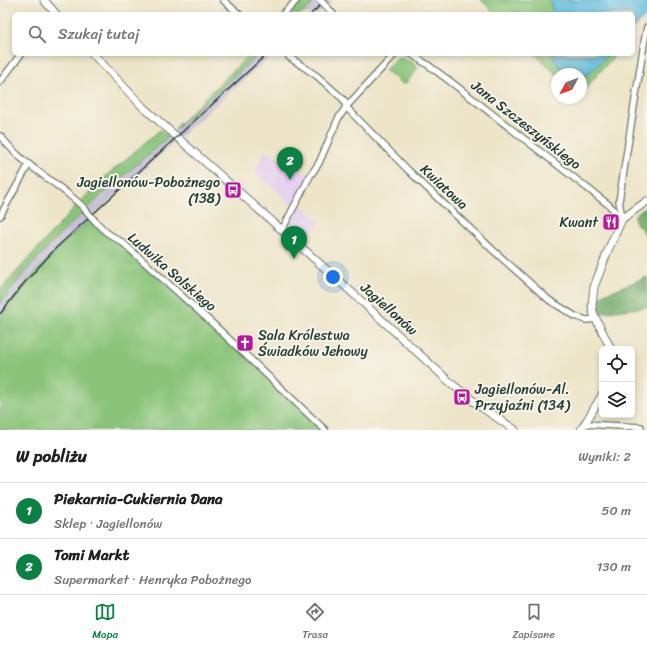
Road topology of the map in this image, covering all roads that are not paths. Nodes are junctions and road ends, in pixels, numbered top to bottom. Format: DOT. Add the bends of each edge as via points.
graph roads {
  1 [pos="44,0"];
  2 [pos="223,0"];
  3 [pos="297,0"];
  4 [pos="320,0"];
  5 [pos="54,12"];
  6 [pos="237,12"];
  7 [pos="285,12"];
  8 [pos="331,12"];
  9 [pos="647,27"];
  10 [pos="20,56"];
  11 [pos="95,56"];
  12 [pos="289,56"];
  13 [pos="393,56"];
  14 [pos="414,56"];
  15 [pos="0,82"];
  16 [pos="346,107"];
  17 [pos="0,136"];
  18 [pos="29,164"];
  19 [pos="647,201"];
  20 [pos="0,216"];
  21 [pos="622,219"];
  22 [pos="282,230"];
  23 [pos="596,319"];
  24 [pos="610,346"];
  25 [pos="599,400"];
  26 [pos="583,427"];
  27 [pos="641,427"];
  28 [pos="325,430"];
  29 [pos="515,430"];
  1 -- 5 [label="street"];
  2 -- 6 [label="street"];
  3 -- 7 [label="street"];
  4 -- 8 [label="street, bridge"];
  9 -- 21 [label="street" via="619,201"];
  10 -- 15 [label="street"];
  11 -- 22 [label="street, Jagiellonów" via="143,107"];
  12 -- 16 [label="street, Kwiatowa" via="344,100"];
  13 -- 16 [label="street"];
  14 -- 21 [label="street, Jana Szczeszyńskiego" via="609,205"];
  16 -- 22 [label="street"];
  16 -- 23 [label="street, Kwiatowa" via="421,182 549,300 575,316 586,320"];
  17 -- 18 [label="street, Ludwika Solskiego"];
  18 -- 20 [label="street"];
  18 -- 28 [label="street, Ludwika Solskiego, bridge" via="82,206 106,232 212,323"];
  19 -- 21 [label="street"];
  21 -- 23 [label="street" via="594,287 592,305"];
  22 -- 29 [label="street, Jagiellonów" via="452,384"];
  23 -- 24 [label="street"];
  25 -- 26 [label="street"];
  26 -- 27 [label="street"];
}
